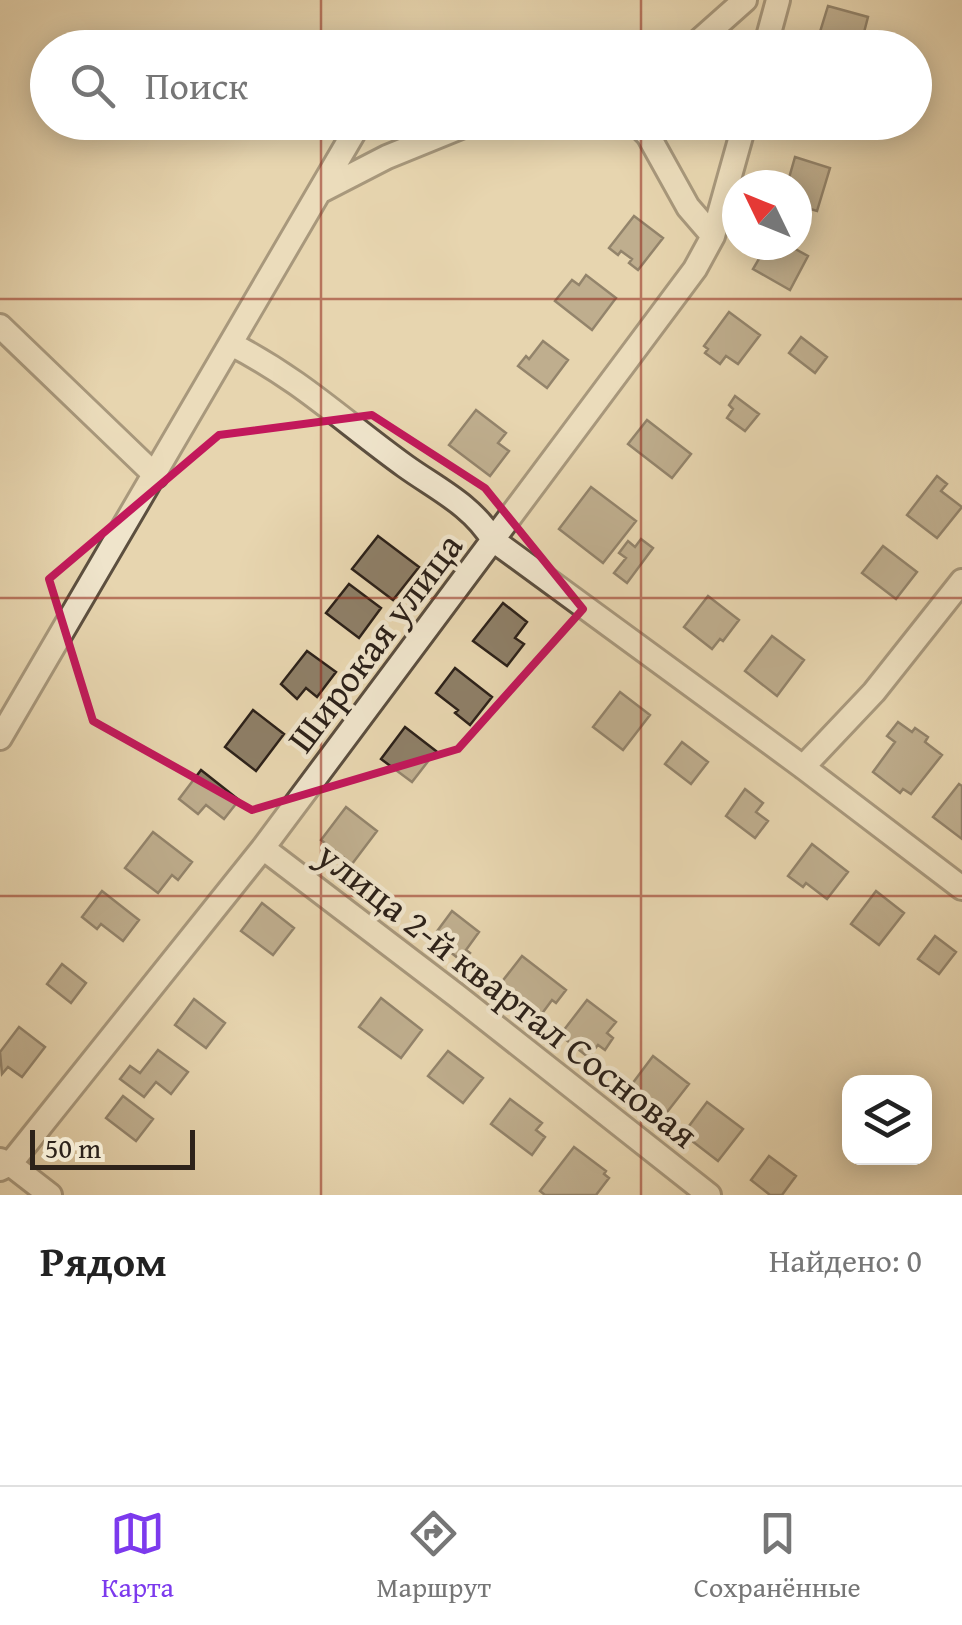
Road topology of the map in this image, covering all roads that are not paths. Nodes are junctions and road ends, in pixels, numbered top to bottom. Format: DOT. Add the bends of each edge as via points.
graph roads {
  1 [pos="745,0"];
  2 [pos="778,0"];
  3 [pos="711,30"];
  4 [pos="770,30"];
  5 [pos="350,140"];
  6 [pos="429,140"];
  7 [pos="650,140"];
  8 [pos="740,140"];
  9 [pos="322,190"];
  10 [pos="713,236"];
  11 [pos="0,326"];
  12 [pos="232,345"];
  13 [pos="156,476"];
  14 [pos="494,540"];
  15 [pos="962,580"];
  16 [pos="0,738"];
  17 [pos="803,767"];
  18 [pos="264,848"];
  19 [pos="962,888"];
  20 [pos="3,1164"];
  21 [pos="50,1195"];
  22 [pos="709,1195"];
  1 -- 3 [label="street"];
  2 -- 4 [label="street"];
  5 -- 9 [label="street"];
  6 -- 9 [label="street"];
  7 -- 10 [label="street" via="688,207"];
  8 -- 10 [label="street, Широкая улица"];
  9 -- 12 [label="street"];
  10 -- 14 [label="street, Широкая улица"];
  11 -- 13 [label="street"];
  12 -- 13 [label="street"];
  12 -- 14 [label="street" via="328,403 482,520"];
  13 -- 16 [label="street"];
  14 -- 17 [label="street"];
  14 -- 18 [label="street, Широкая улица"];
  15 -- 17 [label="street" via="874,692"];
  17 -- 19 [label="street"];
  18 -- 20 [label="street, Широкая улица"];
  18 -- 22 [label="street, улица 2-й квартал Сосновая"];
  20 -- 21 [label="street"];
}
